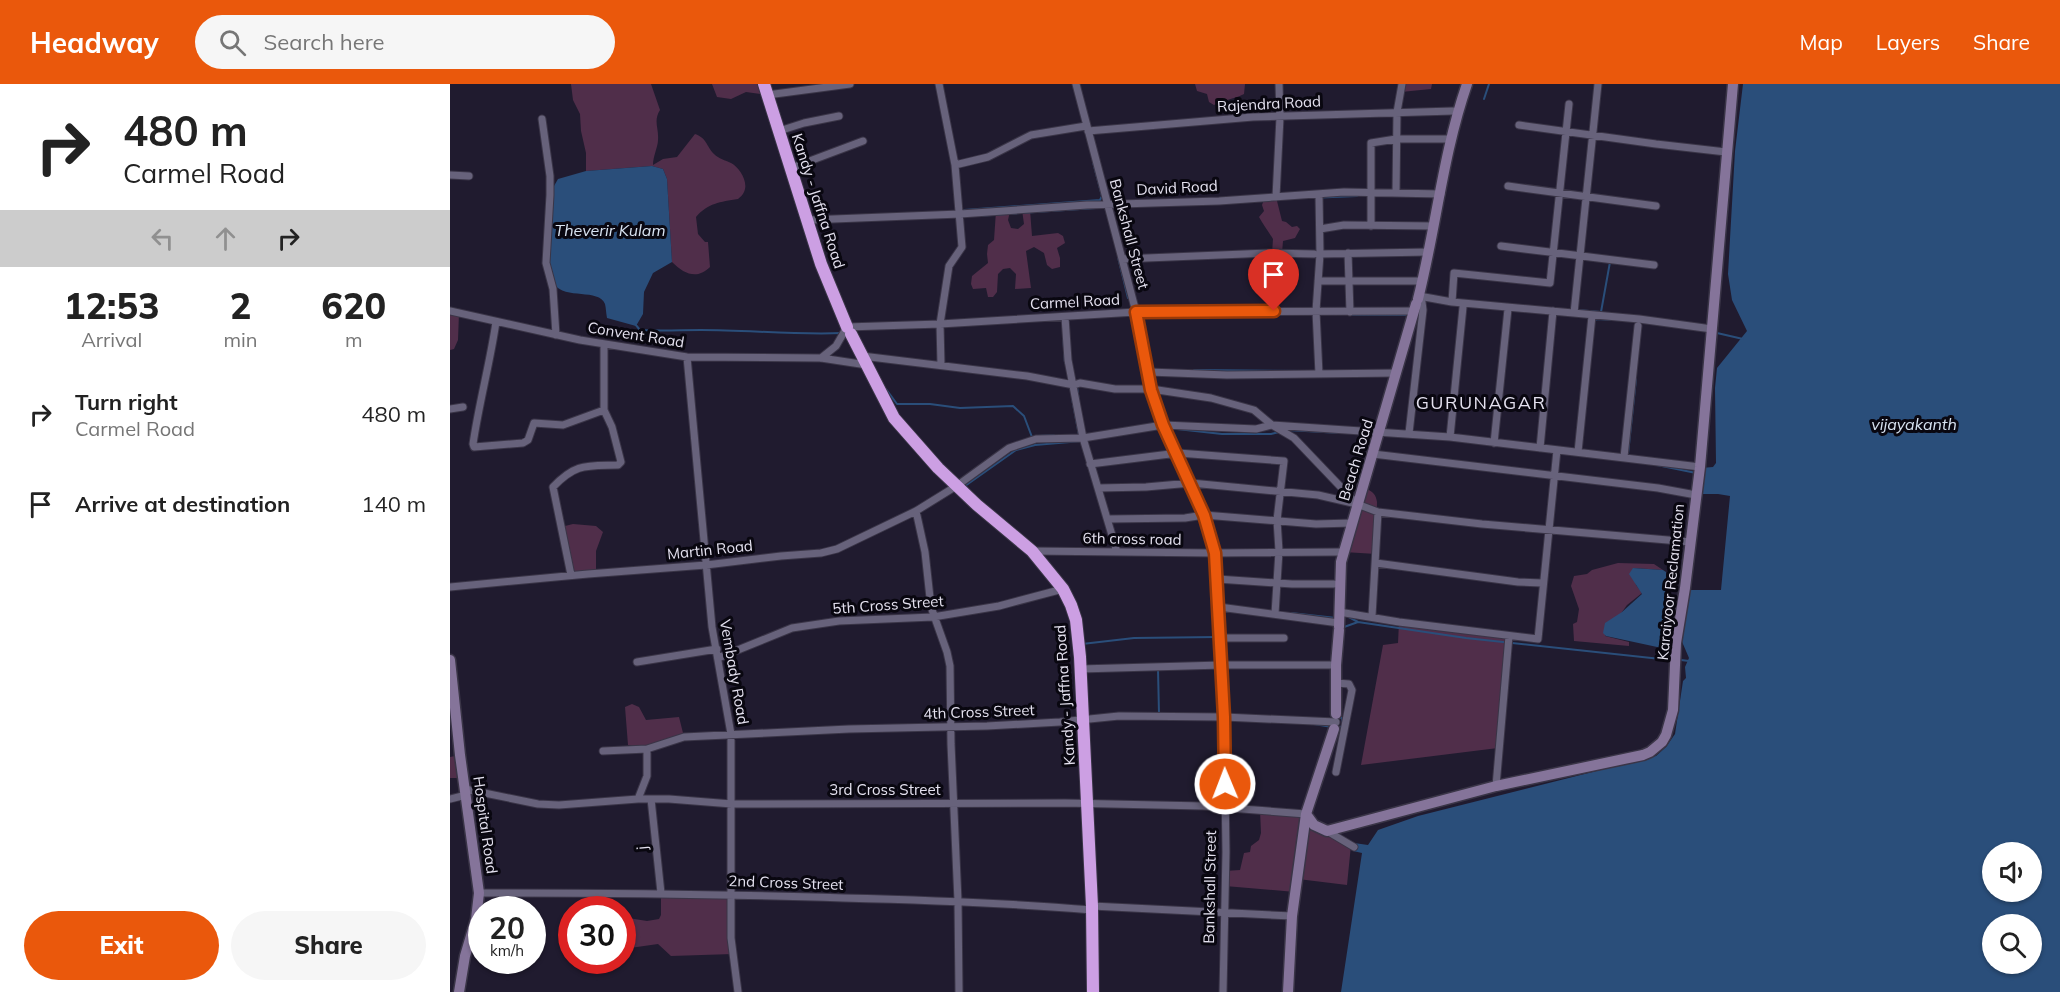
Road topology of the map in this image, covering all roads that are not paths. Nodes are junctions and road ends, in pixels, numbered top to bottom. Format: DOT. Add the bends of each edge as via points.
graph roads {
  1 [pos="850,84"];
  2 [pos="939,84"];
  3 [pos="1076,84"];
  4 [pos="1280,84"];
  5 [pos="1402,84"];
  6 [pos="1467,84"];
  7 [pos="1598,84"];
  8 [pos="1733,84"];
  9 [pos="765,89"];
  10 [pos="1569,104"];
  11 [pos="1453,111"];
  12 [pos="1397,112"];
  13 [pos="839,116"];
  14 [pos="1280,117"];
  15 [pos="542,119"];
  16 [pos="1520,125"];
  17 [pos="1087,129"];
  18 [pos="779,131"];
  19 [pos="1567,132"];
  20 [pos="1593,134"];
  21 [pos="1396,139"];
  22 [pos="1449,139"];
  23 [pos="863,141"];
  24 [pos="1726,152"];
  25 [pos="955,165"];
  26 [pos="791,168"];
  27 [pos="450,175"];
  28 [pos="469,176"];
  29 [pos="1509,186"];
  30 [pos="1396,192"];
  31 [pos="1371,193"];
  32 [pos="1559,193"];
  33 [pos="1441,194"];
  34 [pos="1320,195"];
  35 [pos="1586,196"];
  36 [pos="1276,197"];
  37 [pos="1107,205"];
  38 [pos="1656,206"];
  39 [pos="960,214"];
  40 [pos="808,220"];
  41 [pos="1371,226"];
  42 [pos="1434,226"];
  43 [pos="1320,229"];
  44 [pos="1501,246"];
  45 [pos="1428,252"];
  46 [pos="1553,252"];
  47 [pos="1348,253"];
  48 [pos="1317,254"];
  49 [pos="1580,255"];
  50 [pos="1122,259"];
  51 [pos="1654,265"];
  52 [pos="1318,281"];
  53 [pos="1422,281"];
  54 [pos="1349,282"];
  55 [pos="1416,302"];
  56 [pos="1452,302"];
  57 [pos="1463,307"];
  58 [pos="1508,309"];
  59 [pos="450,311"];
  60 [pos="1316,311"];
  61 [pos="1553,311"];
  62 [pos="1136,312"];
  63 [pos="1350,312"];
  64 [pos="1574,313"];
  65 [pos="1592,316"];
  66 [pos="1065,317"];
  67 [pos="496,322"];
  68 [pos="940,324"];
  69 [pos="1638,326"];
  70 [pos="1712,329"];
  71 [pos="849,331"];
  72 [pos="556,335"];
  73 [pos="604,344"];
  74 [pos="687,357"];
  75 [pos="821,358"];
  76 [pos="865,360"];
  77 [pos="941,365"];
  78 [pos="1149,372"];
  79 [pos="1319,374"];
  80 [pos="1396,374"];
  81 [pos="1074,385"];
  82 [pos="1151,390"];
  83 [pos="463,407"];
  84 [pos="450,409"];
  85 [pos="604,410"];
  86 [pos="1163,425"];
  87 [pos="1272,425"];
  88 [pos="1380,432"];
  89 [pos="1409,433"];
  90 [pos="1450,437"];
  91 [pos="1083,438"];
  92 [pos="1494,443"];
  93 [pos="1540,448"];
  94 [pos="1557,450"];
  95 [pos="1578,452"];
  96 [pos="1178,453"];
  97 [pos="1373,454"];
  98 [pos="1624,456"];
  99 [pos="1090,464"];
  100 [pos="1700,467"];
  101 [pos="1556,477"];
  102 [pos="1191,483"];
  103 [pos="958,485"];
  104 [pos="1098,488"];
  105 [pos="1280,492"];
  106 [pos="1696,495"];
  107 [pos="1357,504"];
  108 [pos="916,511"];
  109 [pos="1378,512"];
  110 [pos="1204,515"];
  111 [pos="1108,519"];
  112 [pos="1277,520"];
  113 [pos="1352,523"];
  114 [pos="1549,530"];
  115 [pos="1691,542"];
  116 [pos="1032,551"];
  117 [pos="1279,551"];
  118 [pos="1117,552"];
  119 [pos="1339,552"];
  120 [pos="1215,553"];
  121 [pos="1376,563"];
  122 [pos="706,565"];
  123 [pos="571,575"];
  124 [pos="1217,579"];
  125 [pos="1542,583"];
  126 [pos="1278,584"];
  127 [pos="1337,584"];
  128 [pos="450,587"];
  129 [pos="1063,589"];
  130 [pos="1219,607"];
  131 [pos="1275,614"];
  132 [pos="1372,616"];
  133 [pos="933,617"];
  134 [pos="1339,623"];
  135 [pos="1509,636"];
  136 [pos="1284,638"];
  137 [pos="1220,639"];
  138 [pos="717,649"];
  139 [pos="718,658"];
  140 [pos="450,660"];
  141 [pos="637,662"];
  142 [pos="1222,665"];
  143 [pos="1336,665"];
  144 [pos="1080,669"];
  145 [pos="1336,683"];
  146 [pos="1224,717"];
  147 [pos="1082,719"];
  148 [pos="1335,721"];
  149 [pos="951,727"];
  150 [pos="731,734"];
  151 [pos="647,749"];
  152 [pos="603,751"];
  153 [pos="1336,772"];
  154 [pos="1496,786"];
  155 [pos="466,792"];
  156 [pos="450,799"];
  157 [pos="638,799"];
  158 [pos="651,799"];
  159 [pos="953,803"];
  160 [pos="732,804"];
  161 [pos="1086,804"];
  162 [pos="1224,807"];
  163 [pos="1306,814"];
  164 [pos="1327,831"];
  165 [pos="1354,847"];
  166 [pos="479,893"];
  167 [pos="661,893"];
  168 [pos="731,895"];
  169 [pos="958,901"];
  170 [pos="1092,908"];
  171 [pos="1223,913"];
  172 [pos="1292,916"];
  173 [pos="459,992"];
  174 [pos="738,992"];
  175 [pos="958,992"];
  176 [pos="1093,992"];
  177 [pos="1223,992"];
  178 [pos="1288,992"];
  1 -- 9 [label="street"];
  2 -- 25 [label="street"];
  3 -- 17 [label="street, Bankshall Street"];
  4 -- 14 [label="street"];
  5 -- 12 [label="street"];
  6 -- 33 [label="main road, Beach Road" via="1457,111"];
  7 -- 20 [label="street"];
  8 -- 24 [label="main road, Karaiyoor Reclamation"];
  9 -- 18 [label="highway, Kandy - Jaffna Road"];
  10 -- 19 [label="street"];
  11 -- 12 [label="street, Rajendra Road"];
  12 -- 14 [label="street, Rajendra Road"];
  12 -- 21 [label="street"];
  13 -- 18 [label="street"];
  14 -- 17 [label="street, Rajendra Road"];
  14 -- 36 [label="street"];
  15 -- 72 [label="street" via="550,176 546,263 553,289"];
  16 -- 19 [label="street"];
  17 -- 25 [label="street, Rajendra Road" via="1031,135 987,157"];
  17 -- 37 [label="street, Bankshall Street"];
  18 -- 26 [label="highway, Kandy - Jaffna Road"];
  19 -- 20 [label="street"];
  19 -- 32 [label="street"];
  20 -- 24 [label="street"];
  20 -- 35 [label="street"];
  21 -- 22 [label="street"];
  21 -- 30 [label="street"];
  21 -- 31 [label="street" via="1371,143"];
  23 -- 26 [label="street"];
  24 -- 70 [label="main road, Karaiyoor Reclamation"];
  25 -- 39 [label="street"];
  26 -- 40 [label="highway, Kandy - Jaffna Road"];
  27 -- 28 [label="street"];
  29 -- 32 [label="street"];
  30 -- 31 [label="street, David Road"];
  30 -- 33 [label="street, David Road"];
  31 -- 34 [label="street, David Road"];
  31 -- 41 [label="street"];
  32 -- 35 [label="street"];
  32 -- 46 [label="street"];
  33 -- 42 [label="main road, Beach Road"];
  34 -- 36 [label="street, David Road"];
  34 -- 43 [label="street"];
  35 -- 38 [label="street"];
  35 -- 49 [label="street"];
  36 -- 37 [label="street, David Road"];
  37 -- 39 [label="street, David Road"];
  37 -- 50 [label="street, Bankshall Street"];
  39 -- 40 [label="street, David Road"];
  39 -- 68 [label="street" via="962,247 949,266"];
  40 -- 71 [label="highway, Kandy - Jaffna Road" via="821,264"];
  41 -- 42 [label="street"];
  41 -- 43 [label="street"];
  42 -- 45 [label="main road, Beach Road"];
  43 -- 48 [label="street"];
  44 -- 46 [label="street"];
  45 -- 47 [label="street"];
  45 -- 53 [label="main road, Beach Road"];
  46 -- 49 [label="street"];
  46 -- 56 [label="street" via="1550,283 1454,273"];
  47 -- 48 [label="street"];
  47 -- 54 [label="street"];
  48 -- 50 [label="street"];
  48 -- 52 [label="street"];
  49 -- 51 [label="street"];
  49 -- 64 [label="street"];
  50 -- 62 [label="street, Bankshall Street"];
  52 -- 54 [label="street"];
  52 -- 60 [label="street"];
  53 -- 54 [label="street"];
  53 -- 55 [label="main road, Beach Road"];
  54 -- 63 [label="street"];
  55 -- 56 [label="street, Carmel Road"];
  55 -- 63 [label="street, Carmel Road"];
  55 -- 80 [label="main road, Beach Road"];
  55 -- 89 [label="street" via="1423,306"];
  56 -- 61 [label="street, Carmel Road"];
  57 -- 90 [label="street"];
  58 -- 92 [label="street"];
  59 -- 67 [label="street, Convent Road"];
  60 -- 62 [label="street, Carmel Road"];
  60 -- 63 [label="street, Carmel Road"];
  60 -- 79 [label="street"];
  61 -- 64 [label="street, Carmel Road"];
  61 -- 93 [label="street"];
  62 -- 66 [label="street, Carmel Road"];
  62 -- 78 [label="street, Bankshall Street"];
  64 -- 65 [label="street, Carmel Road"];
  65 -- 70 [label="street, Carmel Road"];
  65 -- 95 [label="street"];
  66 -- 68 [label="street, Carmel Road"];
  66 -- 81 [label="street"];
  67 -- 72 [label="street, Convent Road"];
  67 -- 85 [label="street" via="474,447 523,443 534,423 563,425"];
  68 -- 71 [label="street, Carmel Road"];
  68 -- 77 [label="street"];
  69 -- 98 [label="street"];
  70 -- 100 [label="main road, Karaiyoor Reclamation"];
  71 -- 75 [label="street"];
  71 -- 76 [label="highway, Kandy - Jaffna Road"];
  72 -- 73 [label="street, Convent Road"];
  73 -- 74 [label="street, Convent Road"];
  73 -- 85 [label="street"];
  74 -- 75 [label="street, Convent Road"];
  74 -- 122 [label="street, Vembady Road"];
  75 -- 76 [label="street, Convent Road"];
  76 -- 77 [label="street, Convent Road"];
  76 -- 103 [label="highway, Kandy - Jaffna Road" via="894,418"];
  77 -- 81 [label="street, Convent Road"];
  78 -- 79 [label="street"];
  78 -- 82 [label="street, Bankshall Street"];
  79 -- 80 [label="street"];
  80 -- 88 [label="main road, Beach Road"];
  81 -- 82 [label="street, Convent Road"];
  81 -- 91 [label="street"];
  82 -- 86 [label="street, Bankshall Street"];
  82 -- 87 [label="street, Convent Road" via="1211,398 1254,410"];
  83 -- 84 [label="street"];
  85 -- 123 [label="street" via="621,462 580,466 553,488"];
  86 -- 87 [label="street, Martin Road" via="1245,429"];
  86 -- 91 [label="street, Martin Road"];
  86 -- 96 [label="street, Bankshall Street"];
  87 -- 88 [label="street, Martin Road"];
  87 -- 107 [label="street, Convent Road" via="1294,438"];
  88 -- 89 [label="street, Martin Road"];
  88 -- 97 [label="main road, Beach Road"];
  89 -- 90 [label="street, Martin Road"];
  90 -- 92 [label="street, Martin Road"];
  91 -- 99 [label="street"];
  91 -- 103 [label="street, Martin Road" via="1036,439 1009,448"];
  92 -- 93 [label="street, Martin Road"];
  93 -- 94 [label="street, Martin Road"];
  94 -- 95 [label="street, Martin Road"];
  94 -- 101 [label="street"];
  95 -- 98 [label="street, Martin Road"];
  96 -- 99 [label="street"];
  96 -- 102 [label="street, Bankshall Street"];
  96 -- 105 [label="street" via="1284,461"];
  97 -- 101 [label="street"];
  97 -- 107 [label="main road, Beach Road"];
  98 -- 100 [label="street, Martin Road"];
  99 -- 104 [label="street"];
  100 -- 106 [label="main road, Karaiyoor Reclamation"];
  101 -- 106 [label="street"];
  101 -- 114 [label="street"];
  102 -- 104 [label="street"];
  102 -- 105 [label="street"];
  102 -- 110 [label="street, Bankshall Street"];
  103 -- 108 [label="street, Martin Road"];
  103 -- 116 [label="highway, Kandy - Jaffna Road"];
  104 -- 111 [label="street"];
  105 -- 107 [label="street"];
  105 -- 112 [label="street"];
  106 -- 115 [label="main road, Karaiyoor Reclamation"];
  107 -- 109 [label="street"];
  107 -- 113 [label="main road, Beach Road"];
  108 -- 122 [label="street, Martin Road" via="837,549"];
  108 -- 133 [label="street" via="926,552"];
  109 -- 114 [label="street"];
  109 -- 121 [label="street"];
  110 -- 111 [label="street"];
  110 -- 112 [label="street"];
  110 -- 120 [label="street, Bankshall Street"];
  111 -- 118 [label="street"];
  112 -- 113 [label="street"];
  112 -- 117 [label="street"];
  113 -- 127 [label="main road, Beach Road"];
  114 -- 115 [label="street"];
  114 -- 125 [label="street"];
  115 -- 154 [label="main road, Karaiyoor Reclamation" via="1676,643 1673,710 1666,735 1656,748 1630,758"];
  116 -- 118 [label="street, 6th cross road"];
  116 -- 129 [label="highway, Kandy - Jaffna Road"];
  117 -- 119 [label="street, 6th cross road"];
  117 -- 120 [label="street, 6th cross road"];
  117 -- 126 [label="street"];
  118 -- 120 [label="street, 6th cross road"];
  120 -- 124 [label="street, Bankshall Street"];
  121 -- 125 [label="street"];
  121 -- 132 [label="street"];
  122 -- 123 [label="street, Martin Road"];
  122 -- 138 [label="street, Vembady Road"];
  123 -- 128 [label="street, Martin Road"];
  124 -- 126 [label="street"];
  124 -- 130 [label="street, Bankshall Street"];
  125 -- 135 [label="street" via="1538,639"];
  126 -- 127 [label="street"];
  126 -- 131 [label="street"];
  127 -- 134 [label="main road, Beach Road"];
  129 -- 133 [label="street, 5th Cross Street" via="999,606"];
  129 -- 144 [label="highway, Kandy - Jaffna Road" via="1076,620"];
  130 -- 131 [label="street"];
  130 -- 137 [label="street, Bankshall Street"];
  131 -- 134 [label="street"];
  132 -- 134 [label="street"];
  132 -- 135 [label="street"];
  133 -- 139 [label="street, 5th Cross Street" via="839,621 792,628"];
  133 -- 149 [label="street" via="950,666"];
  134 -- 143 [label="main road, Beach Road"];
  135 -- 154 [label="street"];
  136 -- 137 [label="street"];
  137 -- 142 [label="street, Bankshall Street"];
  138 -- 139 [label="street, Vembady Road"];
  138 -- 141 [label="street"];
  139 -- 150 [label="street, Vembady Road"];
  140 -- 155 [label="main road, Hospital Road"];
  142 -- 143 [label="street"];
  142 -- 144 [label="street"];
  142 -- 146 [label="street, Bankshall Street"];
  143 -- 145 [label="main road, Beach Road"];
  144 -- 147 [label="highway, Kandy - Jaffna Road"];
  145 -- 148 [label="main road, Beach Road"];
  145 -- 153 [label="street" via="1348,684 1352,690"];
  146 -- 147 [label="street, 4th Cross Street"];
  146 -- 148 [label="street, 4th Cross Street"];
  146 -- 162 [label="street, Bankshall Street"];
  147 -- 149 [label="street, 4th Cross Street"];
  147 -- 161 [label="highway, Kandy - Jaffna Road"];
  148 -- 163 [label="main road, Beach Road"];
  149 -- 150 [label="street, 4th Cross Street"];
  149 -- 159 [label="street"];
  150 -- 151 [label="street, 4th Cross Street" via="684,737"];
  150 -- 160 [label="street, Vembady Road"];
  151 -- 152 [label="street, 4th Cross Street"];
  151 -- 157 [label="street" via="647,776"];
  154 -- 164 [label="main road, Karaiyoor Reclamation"];
  155 -- 156 [label="street"];
  155 -- 157 [label="street, 3rd Cross Street" via="560,805"];
  155 -- 166 [label="main road, Hospital Road"];
  157 -- 158 [label="street, 3rd Cross Street"];
  158 -- 160 [label="street, 3rd Cross Street"];
  158 -- 167 [label="street, j"];
  159 -- 160 [label="street, 3rd Cross Street"];
  159 -- 161 [label="street, 3rd Cross Street"];
  159 -- 169 [label="street"];
  160 -- 168 [label="street, Vembady Road"];
  161 -- 162 [label="street, 3rd Cross Street"];
  161 -- 170 [label="highway, Kandy - Jaffna Road"];
  162 -- 163 [label="street, 3rd Cross Street"];
  162 -- 171 [label="street, Bankshall Street"];
  163 -- 164 [label="main road" via="1314,825"];
  163 -- 172 [label="main road, Beach Road"];
  164 -- 165 [label="street"];
  166 -- 167 [label="street, 2nd Cross Street"];
  166 -- 173 [label="main road, Hospital Road"];
  167 -- 168 [label="street, 2nd Cross Street"];
  168 -- 169 [label="street, 2nd Cross Street"];
  168 -- 174 [label="street, Vembady Road" via="731,938"];
  169 -- 170 [label="street, 2nd Cross Street"];
  169 -- 175 [label="street"];
  170 -- 171 [label="street, 2nd Cross Street"];
  170 -- 176 [label="highway, Kandy - Jaffna Road"];
  171 -- 172 [label="street, 2nd Cross Street"];
  171 -- 177 [label="street, Bankshall Street"];
  172 -- 178 [label="main road, Beach Road"];
}
